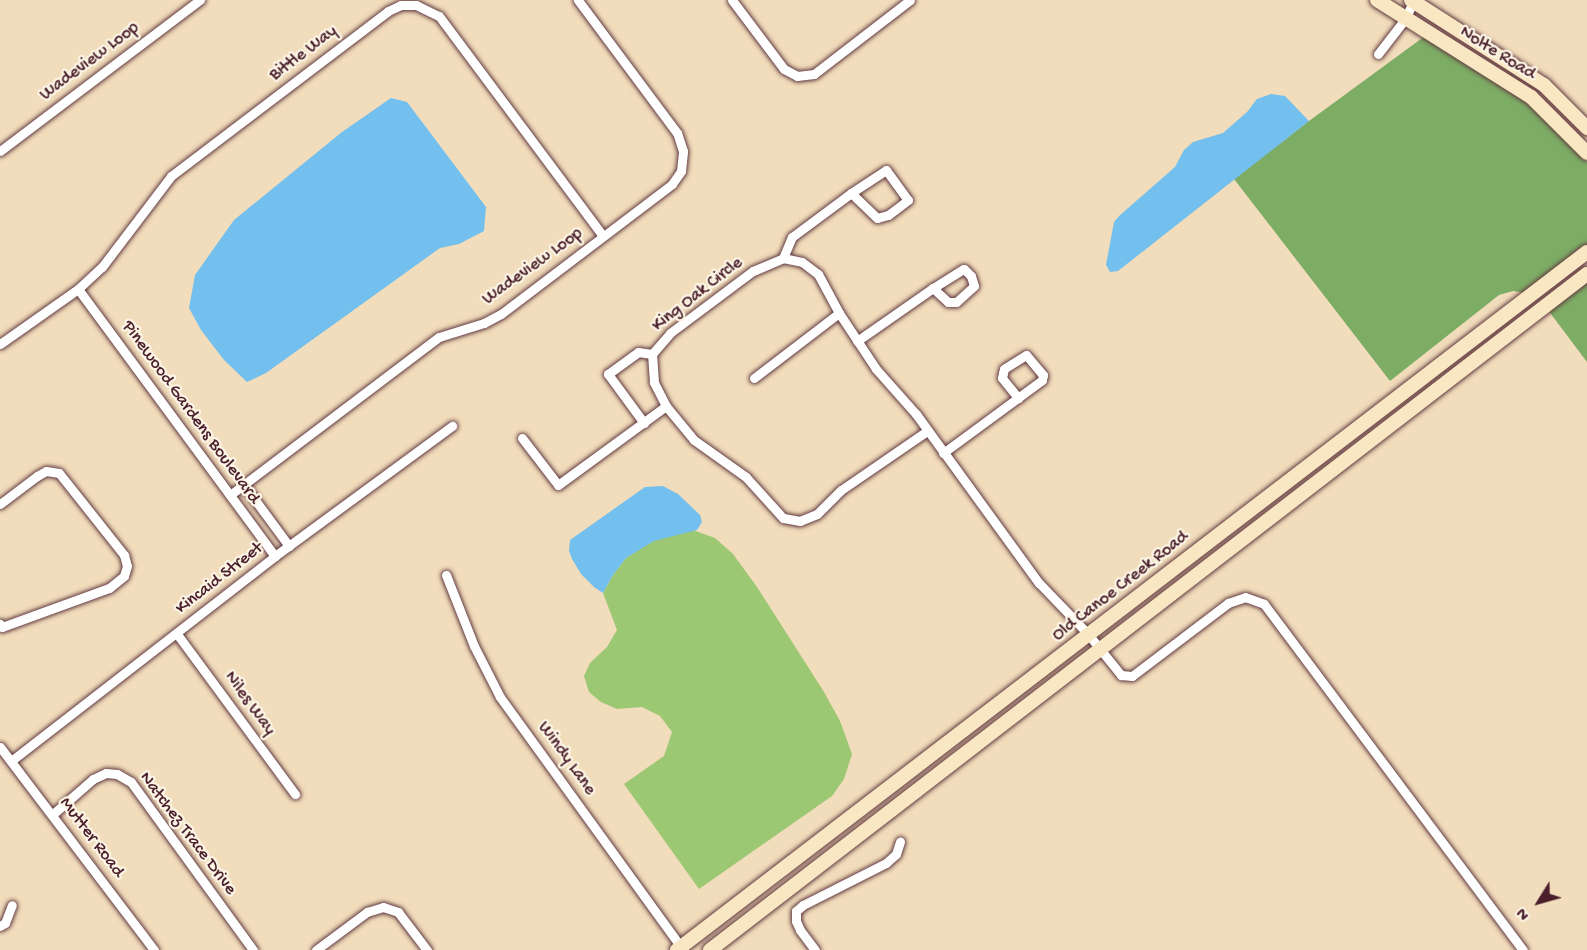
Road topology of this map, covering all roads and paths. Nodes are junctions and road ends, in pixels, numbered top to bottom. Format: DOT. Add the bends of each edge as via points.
graph roads {
  1 [pos="200,0"];
  2 [pos="578,0"];
  3 [pos="732,0"];
  4 [pos="1377,0"];
  5 [pos="907,1"];
  6 [pos="1412,1"];
  7 [pos="1405,19"];
  8 [pos="1378,54"];
  9 [pos="1587,128"];
  10 [pos="0,151"];
  11 [pos="1587,153"];
  12 [pos="851,193"];
  13 [pos="603,236"];
  14 [pos="1587,252"];
  15 [pos="783,258"];
  16 [pos="1587,274"];
  17 [pos="933,288"];
  18 [pos="78,289"];
  19 [pos="839,313"];
  20 [pos="857,341"];
  21 [pos="0,344"];
  22 [pos="652,354"];
  23 [pos="753,378"];
  24 [pos="1018,398"];
  25 [pos="666,406"];
  26 [pos="644,423"];
  27 [pos="452,426"];
  28 [pos="927,431"];
  29 [pos="522,438"];
  30 [pos="943,453"];
  31 [pos="243,485"];
  32 [pos="230,495"];
  33 [pos="0,504"];
  34 [pos="1238,520"];
  35 [pos="1249,535"];
  36 [pos="289,546"];
  37 [pos="275,556"];
  38 [pos="446,575"];
  39 [pos="1,627"];
  40 [pos="177,634"];
  41 [pos="1088,634"];
  42 [pos="1100,649"];
  43 [pos="0,747"];
  44 [pos="11,761"];
  45 [pos="295,794"];
  46 [pos="53,814"];
  47 [pos="900,843"];
  48 [pos="12,905"];
  49 [pos="0,926"];
  50 [pos="680,949"];
  51 [pos="154,950"];
  52 [pos="253,950"];
  53 [pos="316,950"];
  54 [pos="427,950"];
  55 [pos="710,950"];
  56 [pos="815,950"];
  57 [pos="1523,950"];
  1 -- 10 [label="street, Wadeview Loop"];
  2 -- 13 [label="street, Wadeview Loop" via="678,133 683,151 681,171 672,184"];
  3 -- 5 [label="street" via="784,69 797,76 814,74"];
  4 -- 7 [label="main road, Nolte Road"];
  6 -- 7 [label="street"];
  6 -- 9 [label="main road, Nolte Road" via="1544,85"];
  7 -- 8 [label="street"];
  7 -- 11 [label="main road, Nolte Road" via="1531,97"];
  12 -- 12 [label="street" via="886,170 908,200 877,218"];
  12 -- 15 [label="street" via="792,237"];
  13 -- 18 [label="street, Bittle Way" via="440,16 416,5 401,5 171,176 107,260"];
  13 -- 31 [label="street, Wadeview Loop" via="501,314 439,337"];
  14 -- 34 [label="main road, Old Canoe Creek Road"];
  15 -- 19 [label="street" via="802,262 818,274"];
  15 -- 22 [label="street, King Oak Circle" via="753,271 670,333"];
  16 -- 35 [label="main road, Old Canoe Creek Road"];
  17 -- 17 [label="street" via="964,269 974,286 956,302 948,302"];
  17 -- 20 [label="street"];
  18 -- 21 [label="street, Bittle Way"];
  18 -- 32 [label="street, Pinewood Gardens Boulevard"];
  19 -- 20 [label="street"];
  19 -- 23 [label="street"];
  20 -- 28 [label="street"];
  22 -- 25 [label="street, King Oak Circle" via="654,382"];
  22 -- 26 [label="street" via="638,351 608,375"];
  24 -- 24 [label="street" via="1044,378 1026,355 1002,378"];
  24 -- 30 [label="street"];
  25 -- 26 [label="street"];
  25 -- 28 [label="street, King Oak Circle" via="694,440 746,477 783,518 800,521 818,514 841,490"];
  26 -- 29 [label="street" via="558,485"];
  27 -- 36 [label="street, Kincaid Street"];
  28 -- 30 [label="street"];
  30 -- 41 [label="street" via="1039,583"];
  31 -- 32 [label="street, Wadeview Loop"];
  31 -- 36 [label="street, Pinewood Gardens Boulevard"];
  32 -- 37 [label="street, Pinewood Gardens Boulevard"];
  33 -- 39 [label="street" via="46,471 59,473 124,555 127,566 124,576 109,588"];
  34 -- 35 [label="main road"];
  34 -- 41 [label="main road, Old Canoe Creek Road"];
  35 -- 42 [label="main road, Old Canoe Creek Road"];
  36 -- 37 [label="street, Kincaid Street"];
  37 -- 40 [label="street, Kincaid Street"];
  38 -- 50 [label="street, Windy Lane" via="474,646 500,697"];
  40 -- 44 [label="street, Kincaid Street"];
  40 -- 45 [label="street, Niles Way"];
  41 -- 42 [label="street"];
  41 -- 50 [label="main road, Old Canoe Creek Road"];
  42 -- 55 [label="main road, Old Canoe Creek Road"];
  42 -- 57 [label="street" via="1122,675 1132,676 1228,603 1245,597 1264,604"];
  43 -- 44 [label="street, Mutter Road"];
  44 -- 46 [label="street, Mutter Road"];
  46 -- 51 [label="street, Mutter Road"];
  46 -- 52 [label="street, Natchez Trace Drive" via="93,779 106,773 131,782"];
  47 -- 56 [label="street" via="896,854 886,863 796,911 800,930"];
  48 -- 49 [label="street"];
  53 -- 54 [label="street" via="367,912 383,907 399,912"];
}
